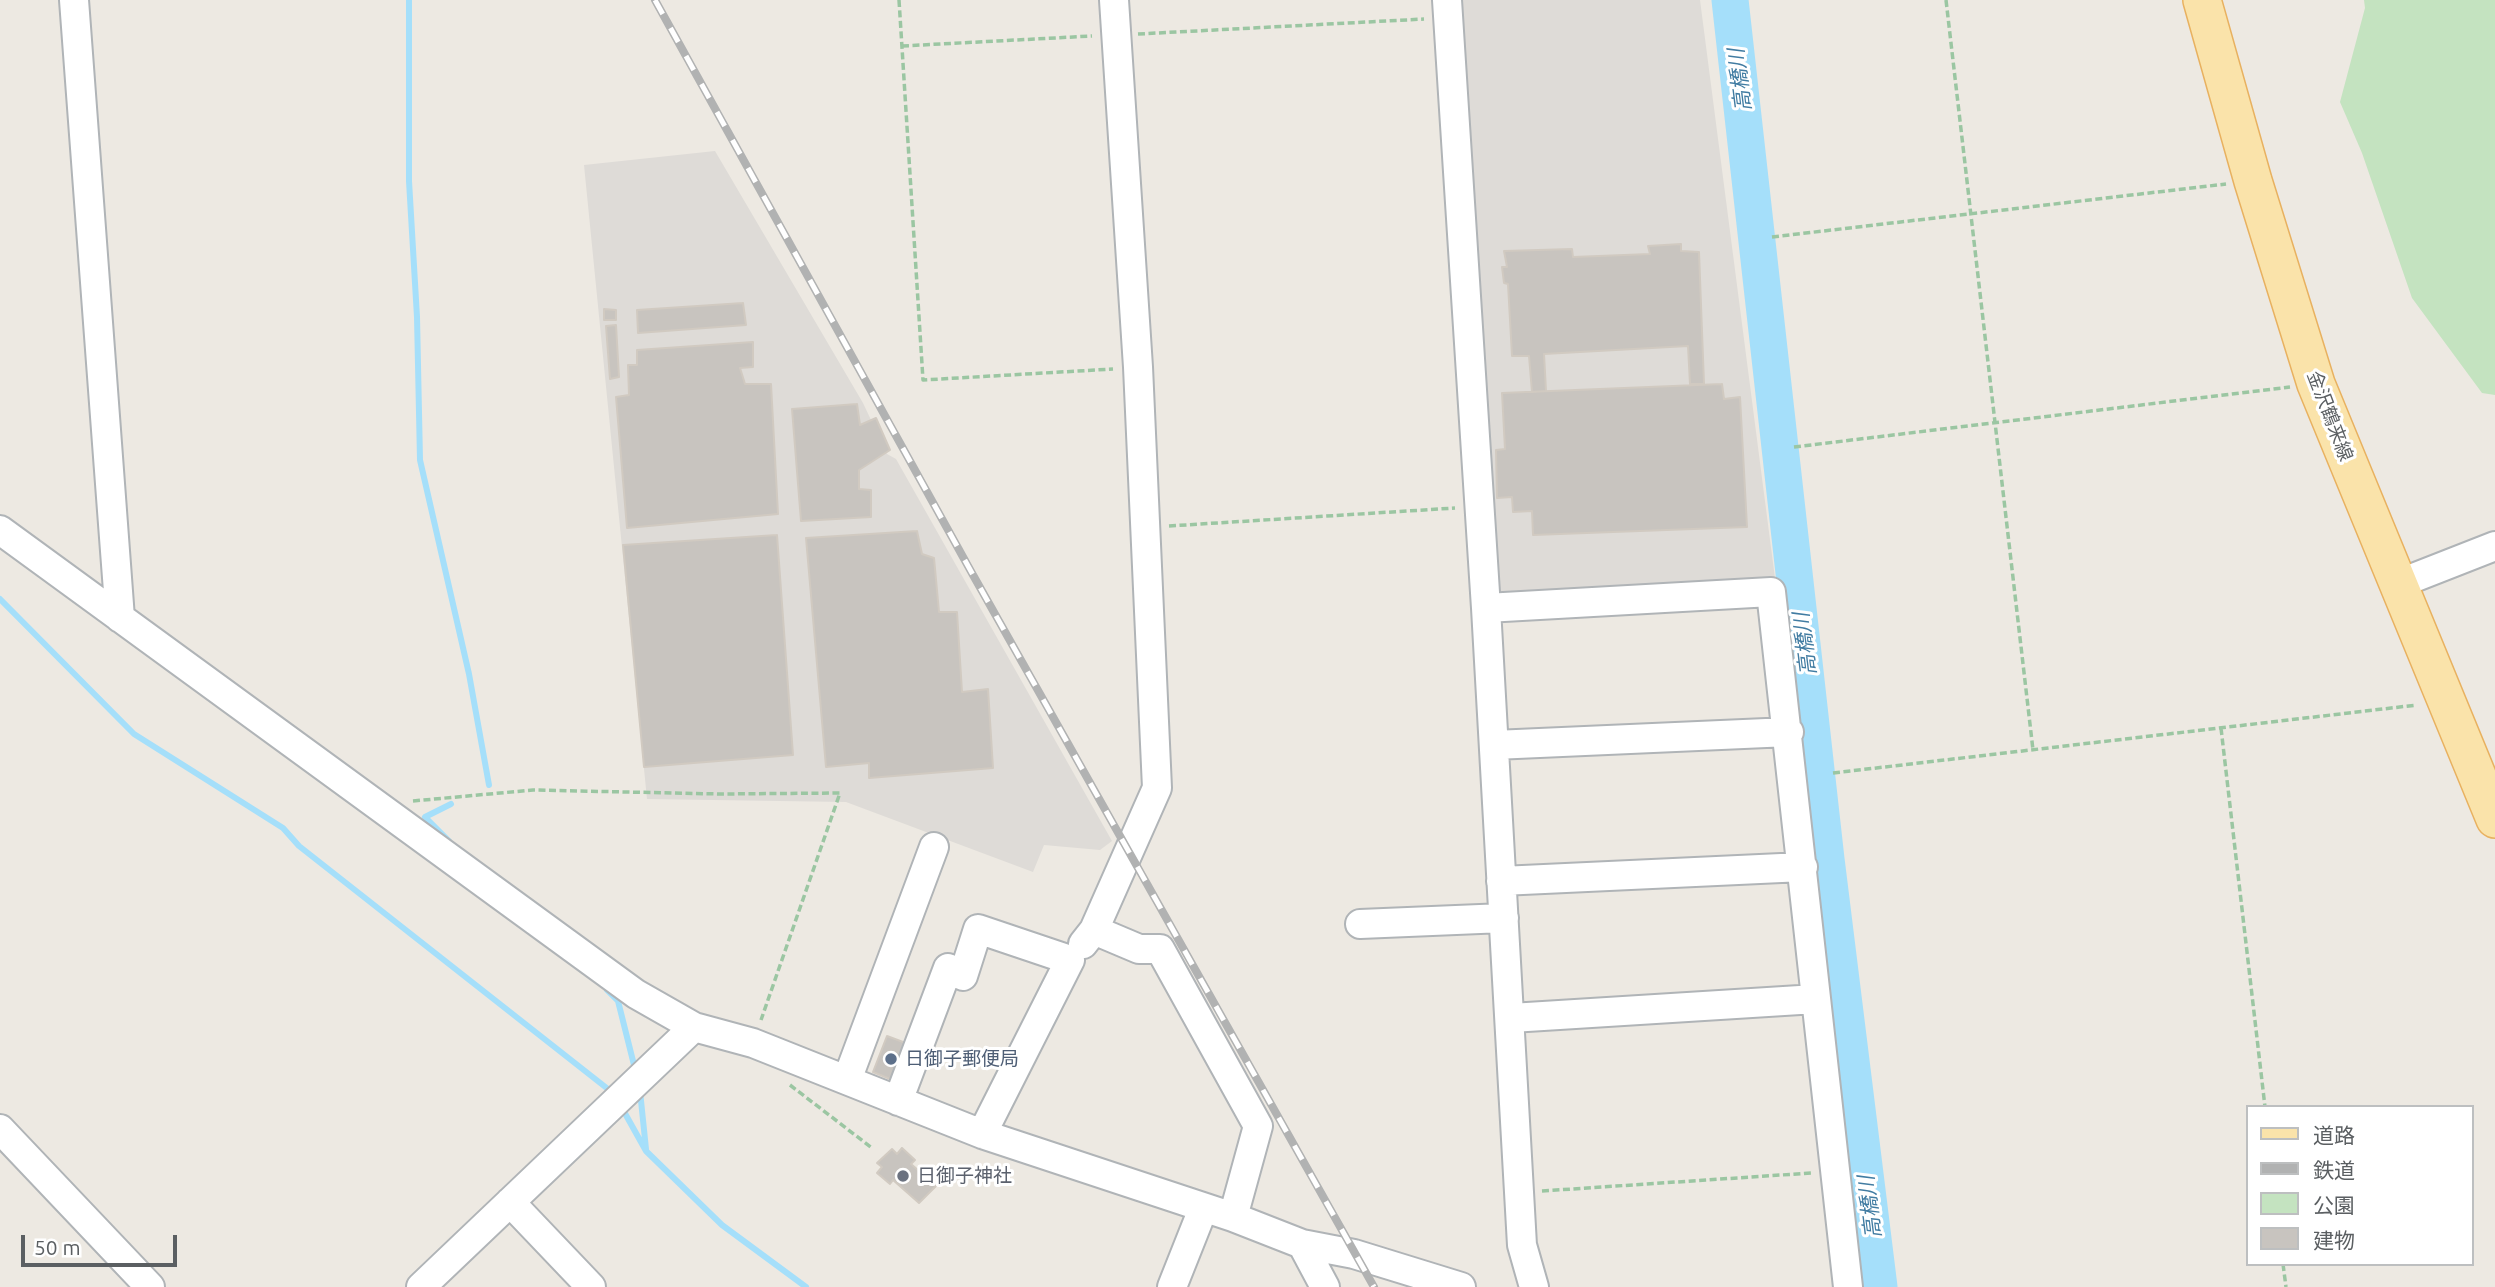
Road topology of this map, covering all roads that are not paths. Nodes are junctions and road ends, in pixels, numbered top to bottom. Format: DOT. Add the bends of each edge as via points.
graph roads {
  1 [pos="74,0"];
  2 [pos="1114,0"];
  3 [pos="2202,0"];
  4 [pos="1448,9"];
  5 [pos="0,530"];
  6 [pos="2495,546"];
  7 [pos="2398,584"];
  8 [pos="1486,608"];
  9 [pos="120,618"];
  10 [pos="1789,732"];
  11 [pos="1494,745"];
  12 [pos="2495,819"];
  13 [pos="934,848"];
  14 [pos="1803,867"];
  15 [pos="1501,881"];
  16 [pos="1504,918"];
  17 [pos="1360,923"];
  18 [pos="1094,930"];
  19 [pos="1070,960"];
  20 [pos="1816,999"];
  21 [pos="1511,1018"];
  22 [pos="694,1027"];
  23 [pos="847,1080"];
  24 [pos="898,1101"];
  25 [pos="0,1129"];
  26 [pos="982,1134"];
  27 [pos="510,1202"];
  28 [pos="1203,1209"];
  29 [pos="1233,1217"];
  30 [pos="1302,1244"];
  31 [pos="150,1287"];
  32 [pos="421,1287"];
  33 [pos="591,1287"];
  34 [pos="1172,1287"];
  35 [pos="1325,1287"];
  36 [pos="1461,1287"];
  37 [pos="1534,1287"];
  38 [pos="1848,1287"];
  1 -- 9 [label="street"];
  2 -- 18 [label="street" via="1138,368 1157,788"];
  3 -- 7 [label="main road, 金沢鶴来線" via="2316,384"];
  4 -- 8 [label="street"];
  5 -- 9 [label="street"];
  6 -- 7 [label="street"];
  7 -- 12 [label="main road, 金沢鶴来線"];
  8 -- 10 [label="street" via="1771,592"];
  8 -- 11 [label="street"];
  9 -- 22 [label="street" via="636,994"];
  10 -- 11 [label="street"];
  10 -- 14 [label="street"];
  11 -- 15 [label="street"];
  13 -- 23 [label="street"];
  14 -- 15 [label="street"];
  14 -- 20 [label="street"];
  15 -- 16 [label="street"];
  16 -- 17 [label="street"];
  16 -- 21 [label="street"];
  18 -- 19 [label="street"];
  18 -- 29 [label="street" via="1139,949 1160,949 1258,1126"];
  19 -- 24 [label="street" via="978,929 962,975 948,968"];
  19 -- 26 [label="street"];
  20 -- 21 [label="street"];
  20 -- 38 [label="street"];
  21 -- 37 [label="street" via="1522,1245"];
  22 -- 23 [label="street" via="752,1043"];
  22 -- 27 [label="street"];
  23 -- 24 [label="street"];
  24 -- 26 [label="street"];
  25 -- 31 [label="street"];
  26 -- 28 [label="street"];
  27 -- 32 [label="street"];
  27 -- 33 [label="street"];
  28 -- 29 [label="street"];
  28 -- 34 [label="street"];
  29 -- 30 [label="street"];
  30 -- 35 [label="street"];
  30 -- 36 [label="street" via="1354,1254"];
}
